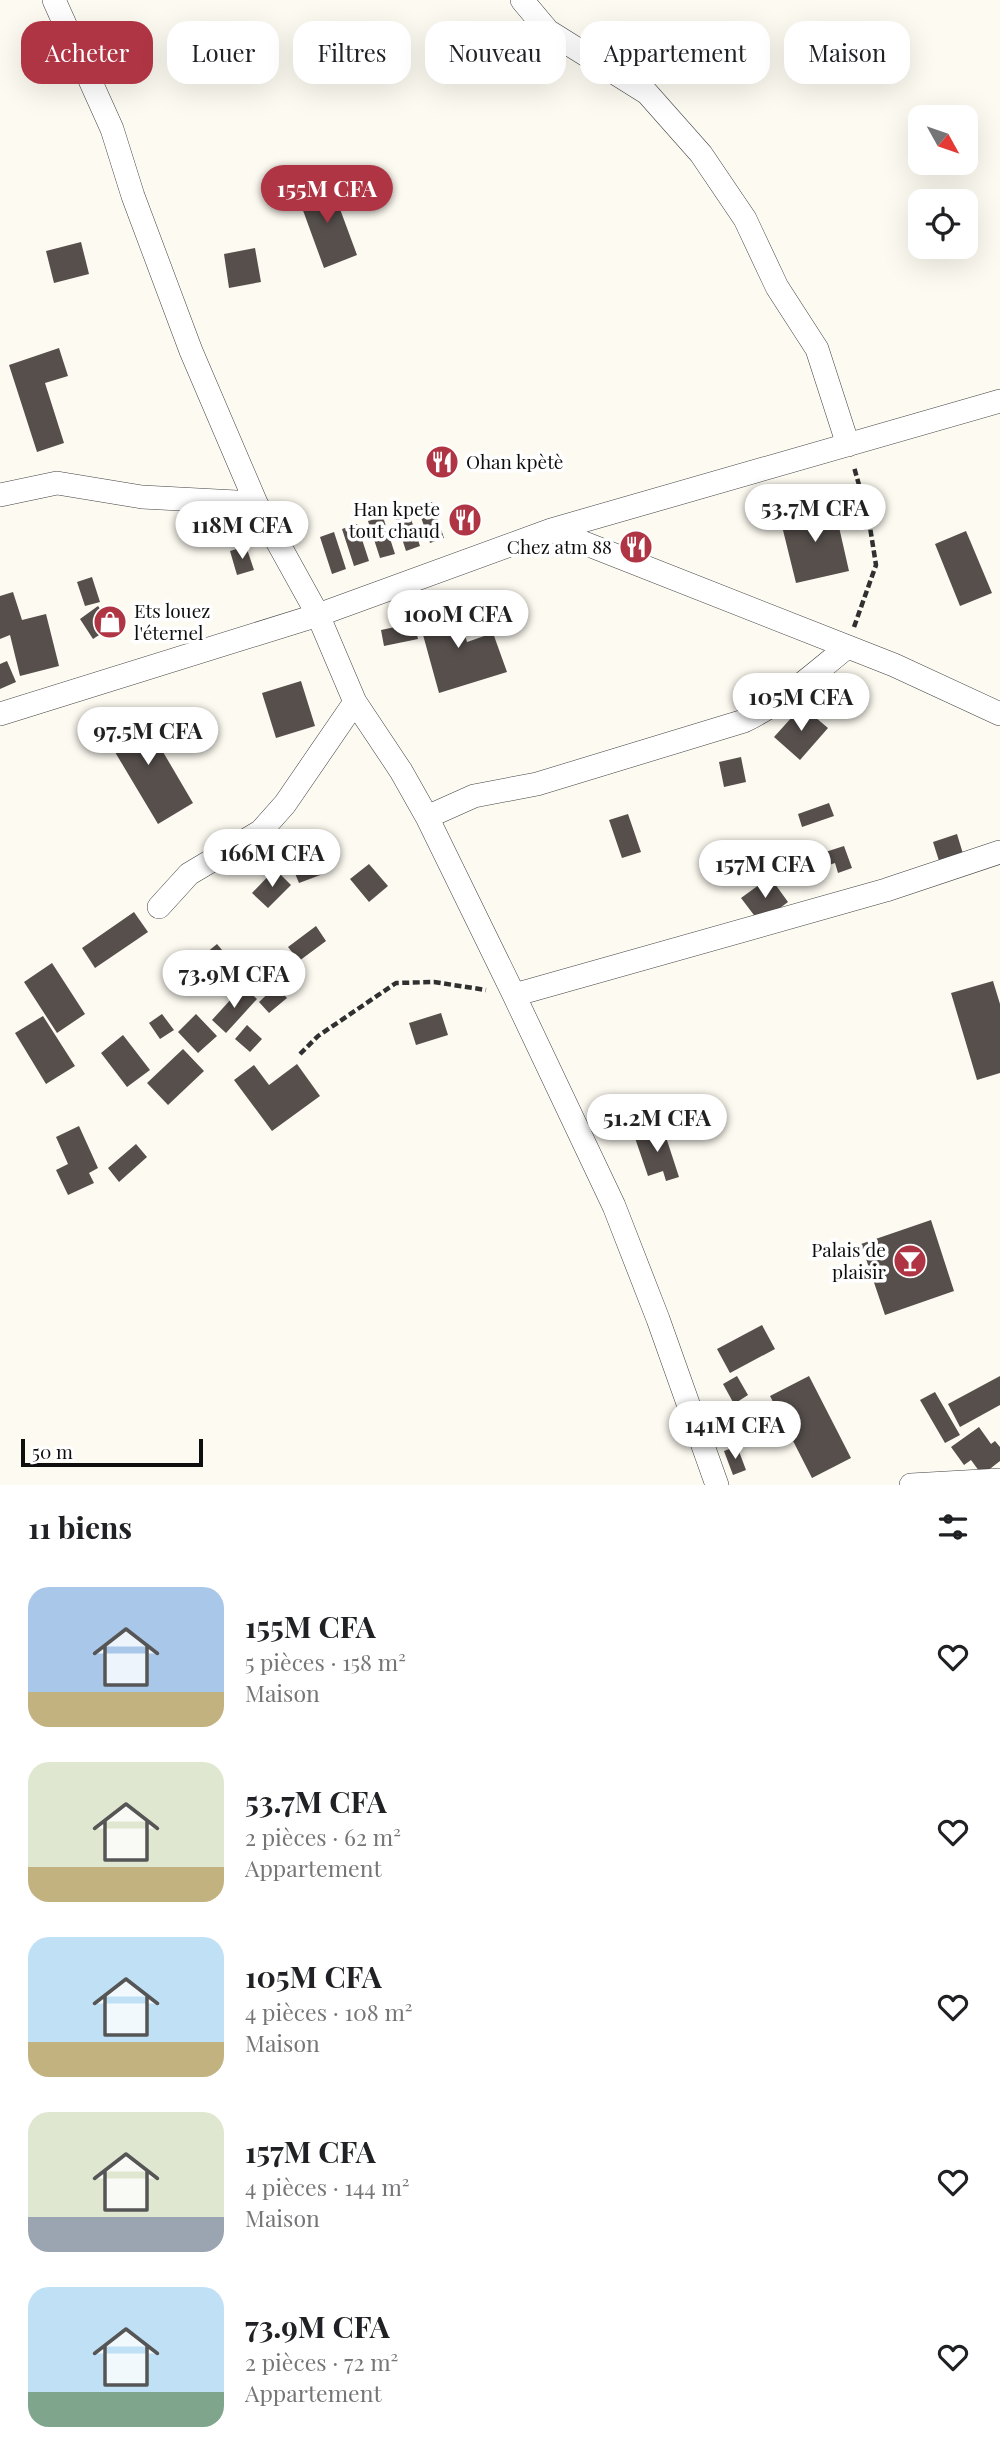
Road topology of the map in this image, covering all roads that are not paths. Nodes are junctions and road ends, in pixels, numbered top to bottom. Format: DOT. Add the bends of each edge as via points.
graph roads {
  1 [pos="54,0"];
  2 [pos="522,0"];
  3 [pos="1000,401"];
  4 [pos="848,445"];
  5 [pos="0,495"];
  6 [pos="256,503"];
  7 [pos="551,530"];
  8 [pos="318,615"];
  9 [pos="847,647"];
  10 [pos="355,702"];
  11 [pos="1000,714"];
  12 [pos="0,715"];
  13 [pos="427,817"];
  14 [pos="1000,852"];
  15 [pos="159,907"];
  16 [pos="514,995"];
  17 [pos="1000,1480"];
  18 [pos="717,1485"];
  19 [pos="912,1485"];
  1 -- 6 [label="street" via="112,129 191,351"];
  2 -- 4 [label="street" via="548,30 648,93 701,155 745,219 777,287 817,349"];
  3 -- 4 [label="street"];
  4 -- 7 [label="street"];
  5 -- 6 [label="street" via="57,483 142,497"];
  6 -- 8 [label="street"];
  7 -- 8 [label="street"];
  7 -- 9 [label="street"];
  8 -- 10 [label="street"];
  8 -- 12 [label="street"];
  9 -- 11 [label="street"];
  9 -- 13 [label="street" via="785,697 744,722 537,783 474,796"];
  10 -- 13 [label="street"];
  10 -- 15 [label="street" via="261,831 189,874"];
  13 -- 16 [label="street"];
  14 -- 16 [label="street" via="886,890"];
  16 -- 18 [label="street" via="614,1206"];
  17 -- 19 [label="street"];
}
